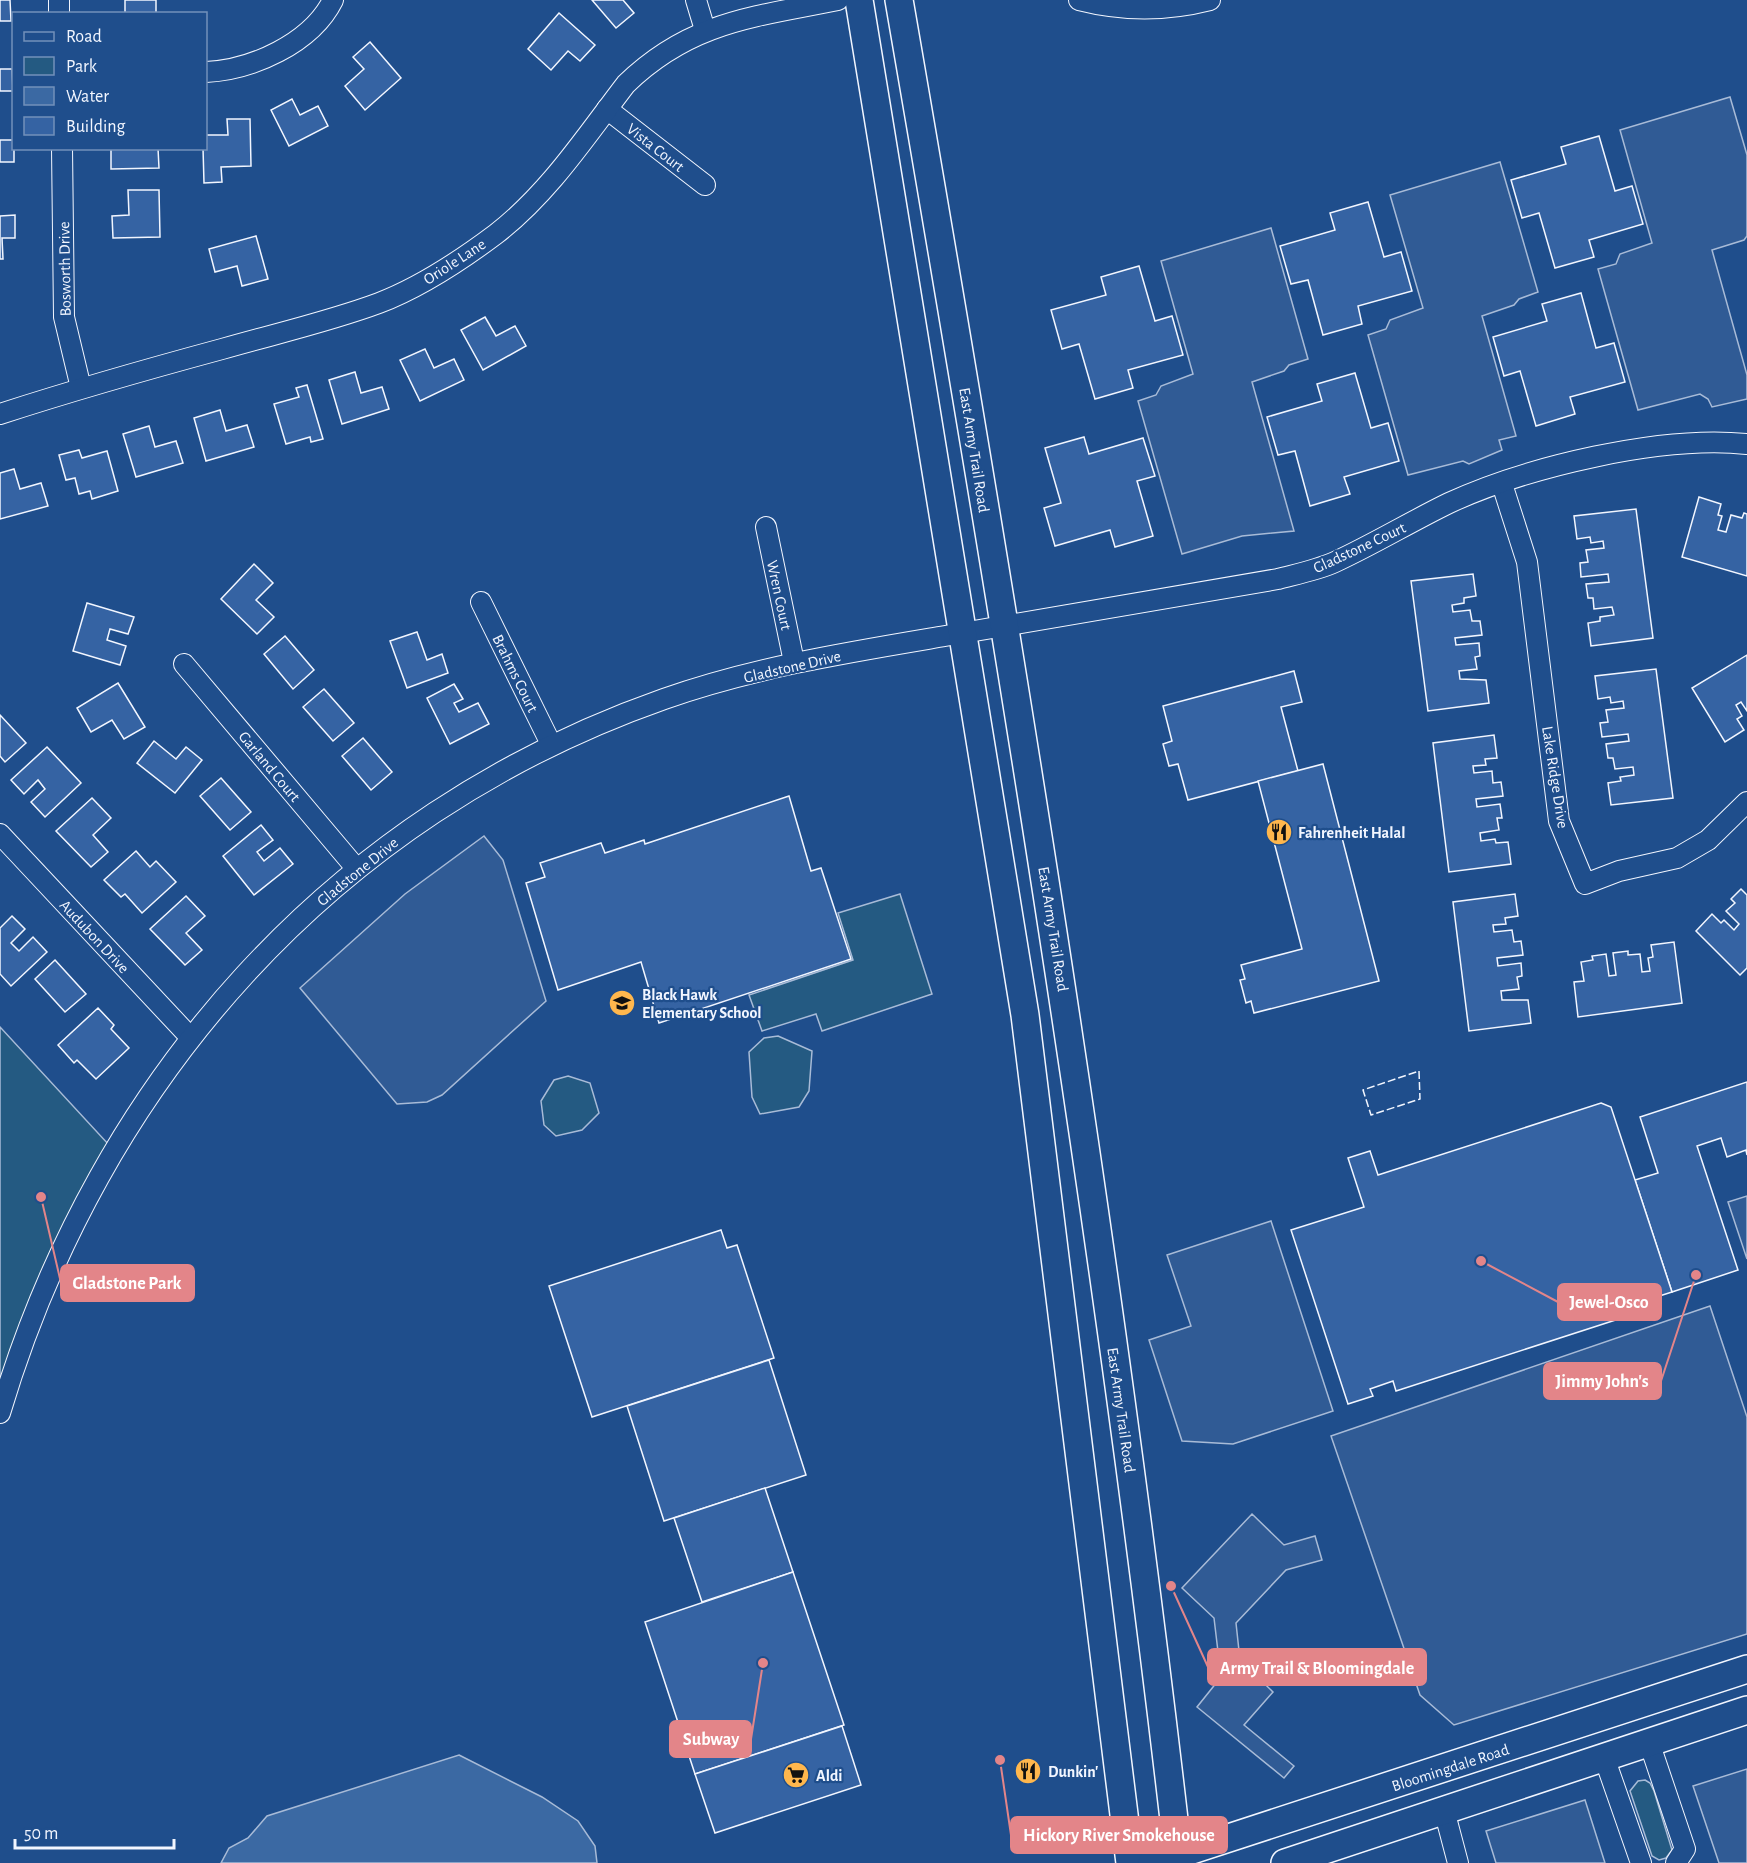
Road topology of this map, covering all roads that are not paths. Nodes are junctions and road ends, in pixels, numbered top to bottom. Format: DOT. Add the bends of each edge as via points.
graph roads {
  1 [pos="333,0"];
  2 [pos="696,0"];
  3 [pos="838,0"];
  4 [pos="859,0"];
  5 [pos="899,0"];
  6 [pos="1079,0"];
  7 [pos="1210,0"];
  8 [pos="705,30"];
  9 [pos="207,72"];
  10 [pos="607,109"];
  11 [pos="62,150"];
  12 [pos="705,185"];
  13 [pos="81,388"];
  14 [pos="0,414"];
  15 [pos="1747,444"];
  16 [pos="1502,484"];
  17 [pos="766,527"];
  18 [pos="481,602"];
  19 [pos="1003,626"];
  20 [pos="963,633"];
  21 [pos="794,662"];
  22 [pos="184,664"];
  23 [pos="551,744"];
  24 [pos="1747,802"];
  25 [pos="0,834"];
  26 [pos="356,868"];
  27 [pos="190,1037"];
  28 [pos="0,1413"];
  29 [pos="1747,1669"];
  30 [pos="1747,1710"];
  31 [pos="1649,1742"];
  32 [pos="1604,1757"];
  33 [pos="1444,1810"];
  34 [pos="1179,1859"];
  35 [pos="1130,1863"];
  36 [pos="1152,1863"];
  37 [pos="1285,1863"];
  38 [pos="1458,1863"];
  39 [pos="1641,1863"];
  40 [pos="1676,1863"];
  1 -- 9 [label="street" via="285,48 241,68"];
  2 -- 8 [label="street"];
  3 -- 8 [label="street, Oriole Lane" via="744,17"];
  4 -- 20 [label="main road"];
  5 -- 19 [label="main road, East Army Trail Road"];
  6 -- 7 [label="street" via="1117,8 1152,9"];
  8 -- 10 [label="street, Oriole Lane" via="639,71"];
  10 -- 12 [label="street, Vista Court"];
  10 -- 13 [label="street, Oriole Lane" via="559,173 524,210 447,268 415,286 338,316"];
  11 -- 13 [label="street, Bosworth Drive" via="64,316"];
  13 -- 14 [label="street, Oriole Lane"];
  15 -- 16 [label="street, Gladstone Court" via="1707,443 1622,451"];
  16 -- 19 [label="street, Gladstone Court" via="1451,502 1315,569 1278,579"];
  16 -- 24 [label="street, Lake Ridge Drive" via="1527,562 1559,821 1585,884 1677,858 1708,840"];
  17 -- 21 [label="street, Wren Court"];
  18 -- 23 [label="street, Brahms Court"];
  19 -- 20 [label="street, Gladstone Court"];
  19 -- 34 [label="main road, East Army Trail Road" via="1071,1042"];
  20 -- 21 [label="street, Gladstone Drive"];
  20 -- 35 [label="main road" via="1025,1015"];
  21 -- 23 [label="street, Gladstone Drive" via="665,698"];
  22 -- 26 [label="street, Garland Court"];
  23 -- 26 [label="street, Gladstone Drive" via="438,810"];
  25 -- 27 [label="street, Audubon Drive"];
  26 -- 27 [label="street, Gladstone Drive" via="253,965"];
  27 -- 28 [label="street, Gladstone Drive" via="136,1115 80,1208 14,1365"];
  29 -- 34 [label="main road, Bloomingdale Road"];
  30 -- 31 [label="main road"];
  31 -- 32 [label="main road"];
  31 -- 40 [label="street" via="1685,1849"];
  32 -- 33 [label="main road"];
  32 -- 39 [label="street"];
  33 -- 37 [label="main road"];
  33 -- 38 [label="street"];
  34 -- 36 [label="main road, Bloomingdale Road"];
}
